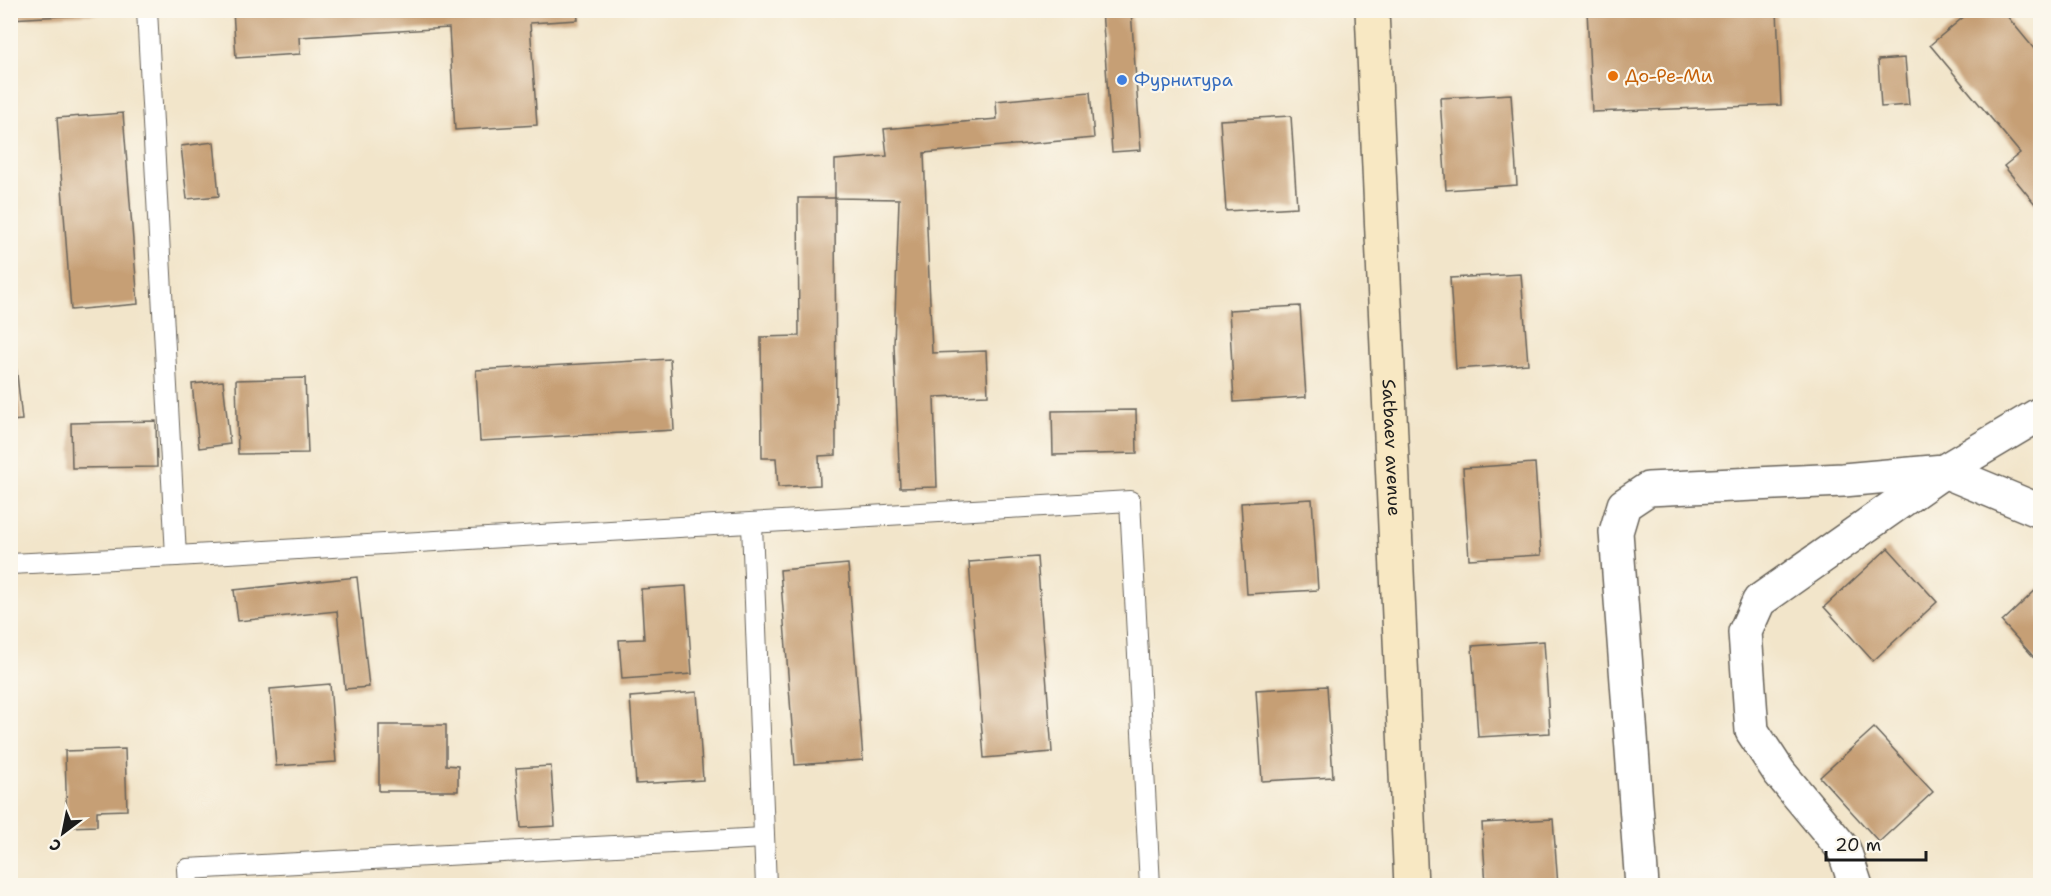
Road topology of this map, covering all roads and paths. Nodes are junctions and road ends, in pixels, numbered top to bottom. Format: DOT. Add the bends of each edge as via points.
graph roads {
  1 [pos="147,10"];
  2 [pos="1372,10"];
  3 [pos="2040,414"];
  4 [pos="1944,471"];
  5 [pos="2040,510"];
  6 [pos="752,525"];
  7 [pos="176,556"];
  8 [pos="10,564"];
  9 [pos="764,838"];
  10 [pos="188,885"];
  11 [pos="766,885"];
  12 [pos="1150,885"];
  13 [pos="1411,885"];
  14 [pos="1642,885"];
  15 [pos="1856,885"];
  1 -- 7 [label="lane"];
  2 -- 13 [label="street, Satbaev avenue"];
  3 -- 4 [label="street"];
  4 -- 5 [label="street"];
  4 -- 14 [label="street" via="1648,489 1624,505 1616,532"];
  4 -- 15 [label="street" via="1759,601 1745,632 1752,731 1779,771 1844,850"];
  6 -- 7 [label="lane"];
  6 -- 9 [label="lane"];
  6 -- 12 [label="lane" via="1130,501"];
  7 -- 8 [label="lane"];
  9 -- 10 [label="lane" via="187,870"];
  9 -- 11 [label="lane"];
}
